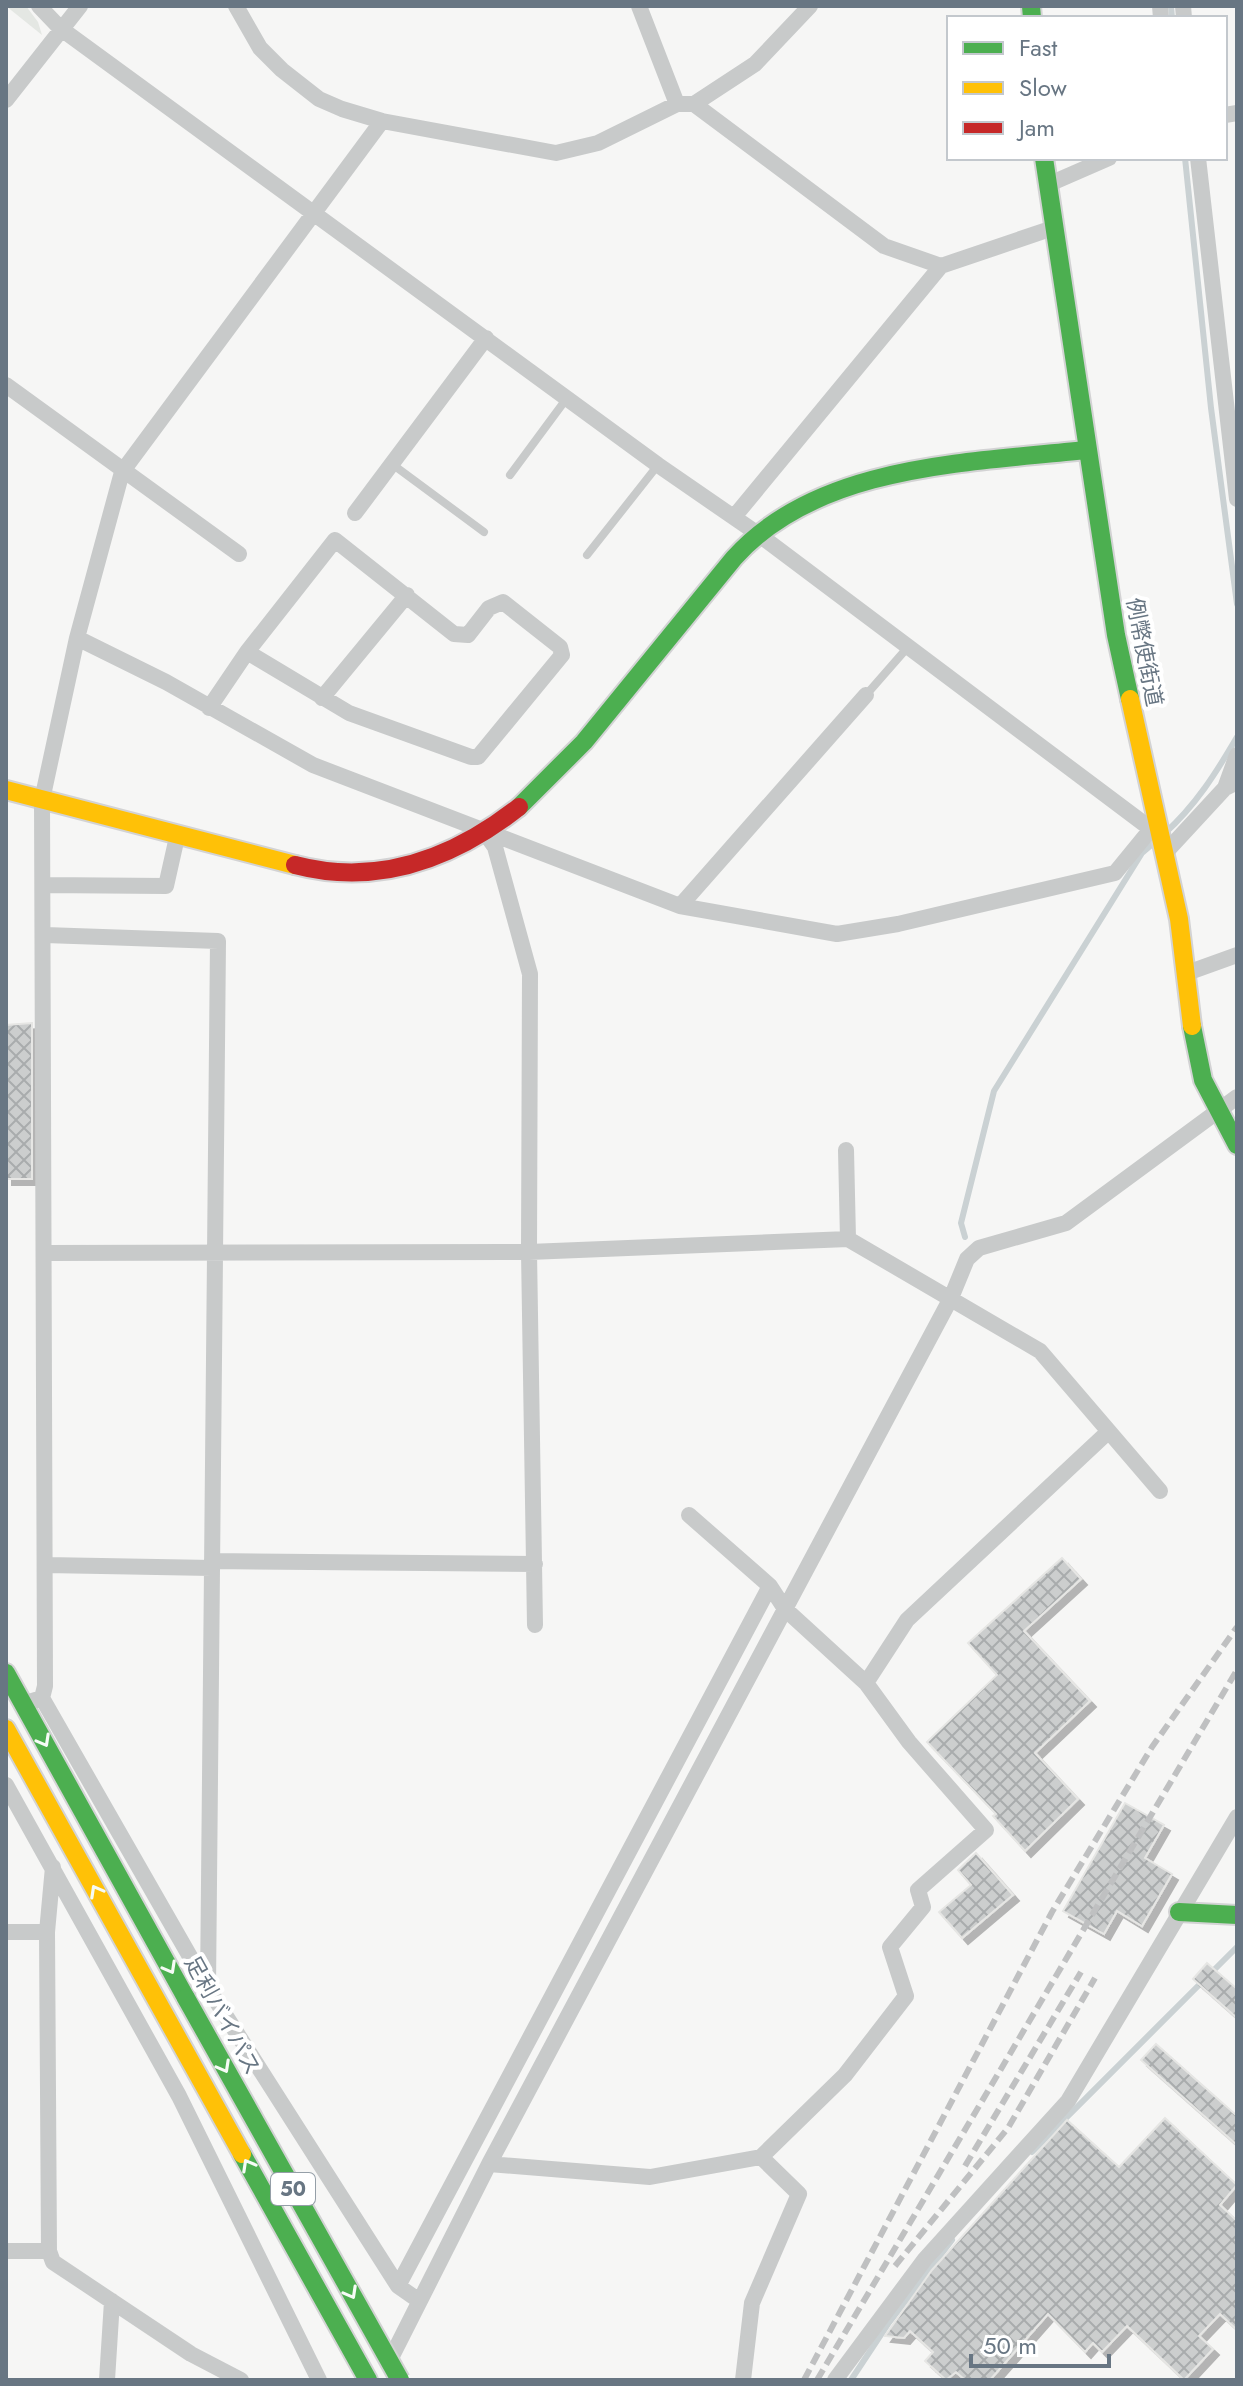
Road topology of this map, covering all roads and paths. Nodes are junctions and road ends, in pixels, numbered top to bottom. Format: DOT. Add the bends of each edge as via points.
graph roads {
  1 [pos="39,6"];
  2 [pos="80,6"];
  3 [pos="236,6"];
  4 [pos="639,6"];
  5 [pos="810,6"];
  6 [pos="60,28"];
  7 [pos="6,100"];
  8 [pos="686,104"];
  9 [pos="382,121"];
  10 [pos="1044,160"];
  11 [pos="1104,160"];
  12 [pos="1198,160"];
  13 [pos="1047,185"];
  14 [pos="314,212"];
  15 [pos="1053,228"];
  16 [pos="941,266"];
  17 [pos="486,338"];
  18 [pos="6,385"];
  19 [pos="567,398"];
  20 [pos="1085,450"];
  21 [pos="392,464"];
  22 [pos="658,465"];
  23 [pos="122,472"];
  24 [pos="510,475"];
  25 [pos="1237,499"];
  26 [pos="355,513"];
  27 [pos="734,517"];
  28 [pos="484,532"];
  29 [pos="758,534"];
  30 [pos="239,554"];
  31 [pos="587,555"];
  32 [pos="407,595"];
  33 [pos="77,638"];
  34 [pos="909,646"];
  35 [pos="247,652"];
  36 [pos="866,695"];
  37 [pos="322,698"];
  38 [pos="209,708"];
  39 [pos="1237,755"];
  40 [pos="1231,785"];
  41 [pos="6,790"];
  42 [pos="42,800"];
  43 [pos="485,833"];
  44 [pos="177,837"];
  45 [pos="1159,842"];
  46 [pos="43,885"];
  47 [pos="680,906"];
  48 [pos="45,935"];
  49 [pos="1237,955"];
  50 [pos="1187,973"];
  51 [pos="1237,1097"];
  52 [pos="1218,1111"];
  53 [pos="1237,1145"];
  54 [pos="846,1150"];
  55 [pos="848,1239"];
  56 [pos="529,1252"];
  57 [pos="45,1253"];
  58 [pos="217,1253"];
  59 [pos="951,1298"];
  60 [pos="1108,1432"];
  61 [pos="1160,1491"];
  62 [pos="689,1515"];
  63 [pos="535,1564"];
  64 [pos="46,1565"];
  65 [pos="212,1565"];
  66 [pos="770,1586"];
  67 [pos="785,1609"];
  68 [pos="535,1625"];
  69 [pos="6,1673"];
  70 [pos="866,1683"];
  71 [pos="42,1698"];
  72 [pos="23,1704"];
  73 [pos="6,1729"];
  74 [pos="6,1785"];
  75 [pos="1237,1817"];
  76 [pos="53,1866"];
  77 [pos="1179,1912"];
  78 [pos="1237,1915"];
  79 [pos="6,1932"];
  80 [pos="47,1932"];
  81 [pos="208,1988"];
  82 [pos="761,2157"];
  83 [pos="489,2164"];
  84 [pos="6,2251"];
  85 [pos="49,2251"];
  86 [pos="398,2286"];
  87 [pos="418,2300"];
  88 [pos="112,2301"];
  89 [pos="309,2356"];
  90 [pos="107,2380"];
  91 [pos="241,2380"];
  92 [pos="306,2380"];
  93 [pos="319,2380"];
  94 [pos="368,2380"];
  95 [pos="381,2380"];
  96 [pos="400,2380"];
  97 [pos="743,2380"];
  98 [pos="835,2380"];
  1 -- 6 [label="street"];
  2 -- 6 [label="street"];
  3 -- 9 [label="street" via="260,48 282,70 319,99"];
  4 -- 8 [label="street"];
  5 -- 8 [label="street" via="755,64"];
  6 -- 7 [label="street"];
  6 -- 14 [label="street"];
  8 -- 9 [label="street" via="598,143 556,153"];
  8 -- 16 [label="street" via="884,246"];
  9 -- 14 [label="street"];
  10 -- 13 [label="main road, 例幣使街道"];
  11 -- 13 [label="street"];
  12 -- 25 [label="street"];
  13 -- 15 [label="main road, 例幣使街道"];
  14 -- 17 [label="street"];
  14 -- 23 [label="street"];
  15 -- 16 [label="street"];
  15 -- 20 [label="main road, 例幣使街道"];
  16 -- 27 [label="street"];
  17 -- 19 [label="street"];
  17 -- 21 [label="street"];
  18 -- 23 [label="street"];
  19 -- 22 [label="street"];
  19 -- 24 [label="lane"];
  20 -- 29 [label="main road" via="863,482 819,496"];
  20 -- 45 [label="main road, 例幣使街道"];
  21 -- 26 [label="street"];
  21 -- 28 [label="lane"];
  22 -- 27 [label="street"];
  22 -- 31 [label="lane"];
  23 -- 30 [label="street"];
  23 -- 33 [label="street"];
  27 -- 29 [label="street"];
  29 -- 34 [label="street"];
  29 -- 43 [label="main road" via="567,759 519,811"];
  32 -- 35 [label="street" via="335,540"];
  32 -- 37 [label="street"];
  32 -- 37 [label="street" via="462,637 495,603 503,602 560,647 562,655 478,757 360,717"];
  33 -- 38 [label="street"];
  33 -- 42 [label="street"];
  34 -- 36 [label="lane"];
  34 -- 45 [label="street"];
  35 -- 37 [label="street"];
  35 -- 38 [label="street"];
  36 -- 47 [label="street"];
  38 -- 43 [label="street" via="313,765"];
  39 -- 40 [label="street"];
  40 -- 45 [label="street"];
  41 -- 42 [label="main road"];
  42 -- 44 [label="main road"];
  42 -- 46 [label="street"];
  43 -- 44 [label="main road" via="456,851 420,862 353,871 314,870"];
  43 -- 47 [label="street"];
  43 -- 56 [label="street" via="495,847 530,974"];
  44 -- 46 [label="street" via="166,886"];
  45 -- 47 [label="street" via="1115,873 837,934"];
  45 -- 50 [label="main road, 例幣使街道"];
  46 -- 48 [label="street"];
  48 -- 57 [label="street"];
  48 -- 58 [label="street" via="218,941"];
  49 -- 50 [label="street"];
  50 -- 52 [label="main road, 例幣使街道" via="1198,1063"];
  51 -- 52 [label="street"];
  52 -- 53 [label="main road, 例幣使街道"];
  52 -- 59 [label="street" via="1066,1223 979,1248 967,1259"];
  54 -- 55 [label="street"];
  55 -- 56 [label="street"];
  55 -- 59 [label="street"];
  56 -- 58 [label="street"];
  56 -- 63 [label="street"];
  57 -- 58 [label="street"];
  57 -- 64 [label="street"];
  58 -- 65 [label="street"];
  59 -- 60 [label="street" via="1040,1351"];
  59 -- 67 [label="street"];
  60 -- 61 [label="street"];
  60 -- 70 [label="street" via="907,1620"];
  62 -- 66 [label="street"];
  63 -- 65 [label="street"];
  63 -- 68 [label="street"];
  64 -- 65 [label="street"];
  64 -- 71 [label="street"];
  65 -- 81 [label="street"];
  66 -- 67 [label="street"];
  66 -- 86 [label="street"];
  67 -- 70 [label="street"];
  67 -- 83 [label="street"];
  69 -- 72 [label="main road, 足利バイパス / 50"];
  70 -- 82 [label="street" via="986,1830 918,1890 923,1907 890,1947 906,1996 845,2075"];
  71 -- 72 [label="street"];
  71 -- 81 [label="street"];
  72 -- 96 [label="main road, 足利バイパス / 50, one-way, bridge"];
  94 -- 73 [label="main road, 50, one-way"];
  74 -- 76 [label="street"];
  75 -- 77 [label="street"];
  76 -- 80 [label="street"];
  76 -- 89 [label="street" via="179,2096"];
  77 -- 78 [label="main road"];
  77 -- 98 [label="street" via="1068,2101 925,2259"];
  79 -- 80 [label="street"];
  80 -- 85 [label="street"];
  81 -- 86 [label="street"];
  82 -- 83 [label="street" via="650,2177"];
  82 -- 97 [label="street" via="799,2194 752,2303"];
  83 -- 87 [label="street"];
  84 -- 85 [label="street"];
  85 -- 88 [label="street" via="53,2262"];
  86 -- 87 [label="street"];
  87 -- 95 [label="street"];
  88 -- 90 [label="street"];
  88 -- 91 [label="street"];
  89 -- 92 [label="street"];
  89 -- 93 [label="street"];
}
